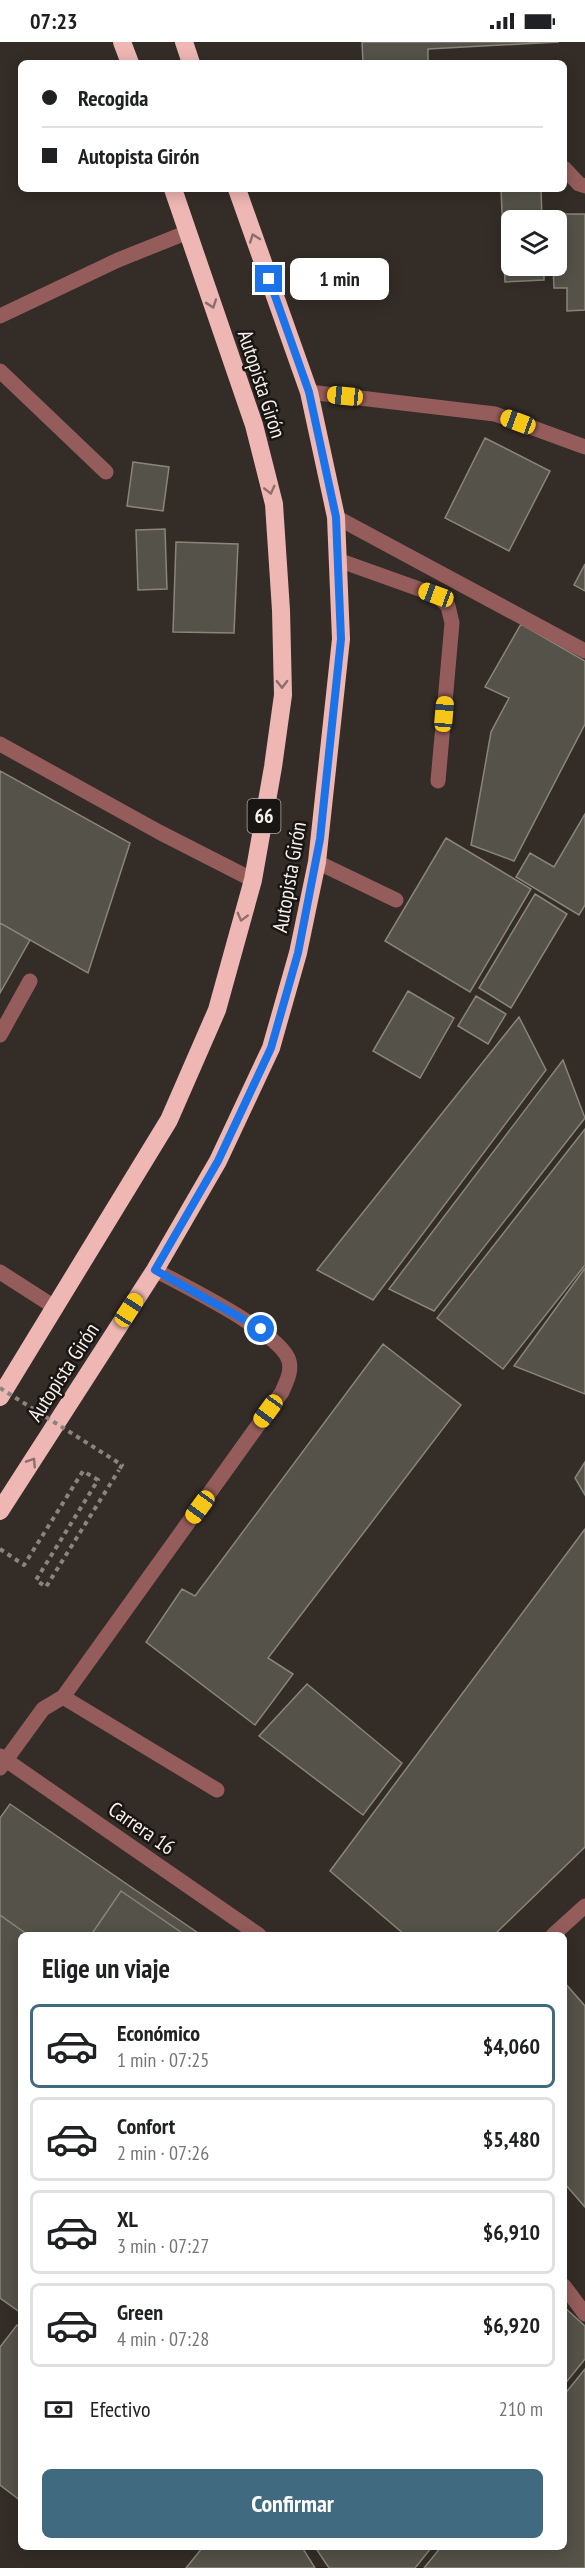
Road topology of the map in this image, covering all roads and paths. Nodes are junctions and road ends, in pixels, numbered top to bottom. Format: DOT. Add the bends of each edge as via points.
graph roads {
  1 [pos="122,42"];
  2 [pos="184,42"];
  3 [pos="129,60"];
  4 [pos="190,60"];
  5 [pos="567,171"];
  6 [pos="585,186"];
  7 [pos="174,192"];
  8 [pos="238,192"];
  9 [pos="188,232"];
  10 [pos="0,316"];
  11 [pos="0,371"];
  12 [pos="309,392"];
  13 [pos="585,447"];
  14 [pos="106,472"];
  15 [pos="336,517"];
  16 [pos="338,560"];
  17 [pos="585,651"];
  18 [pos="0,744"];
  19 [pos="438,782"];
  20 [pos="317,862"];
  21 [pos="252,880"];
  22 [pos="396,900"];
  23 [pos="30,981"];
  24 [pos="0,1035"];
  25 [pos="155,1270"];
  26 [pos="0,1272"];
  27 [pos="56,1308"];
  28 [pos="0,1388"];
  29 [pos="0,1397"];
  30 [pos="0,1511"];
  31 [pos="0,1549"];
  32 [pos="63,1697"];
  33 [pos="2,1761"];
  34 [pos="217,1790"];
  35 [pos="585,1906"];
  36 [pos="255,1932"];
  37 [pos="556,1932"];
  38 [pos="567,2290"];
  39 [pos="585,2314"];
  1 -- 3 [label="highway"];
  2 -- 4 [label="highway"];
  5 -- 6 [label="street"];
  7 -- 9 [label="highway, Autopista Girón / 66"];
  12 -- 8 [label="highway, Autopista Girón, one-way"];
  9 -- 10 [label="street"];
  9 -- 21 [label="highway, Autopista Girón / 66, one-way" via="254,425 274,504 282,610 283,695"];
  11 -- 14 [label="street"];
  12 -- 13 [label="street" via="495,414"];
  12 -- 15 [label="highway, Autopista Girón"];
  15 -- 16 [label="highway, Autopista Girón"];
  15 -- 17 [label="street"];
  16 -- 19 [label="street" via="436,595 448,606 453,623"];
  16 -- 20 [label="highway, Autopista Girón" via="341,639"];
  18 -- 21 [label="street"];
  20 -- 22 [label="street"];
  20 -- 25 [label="highway, Autopista Girón" via="298,953 271,1048 218,1161"];
  21 -- 27 [label="highway, Autopista Girón / 66, one-way" via="217,1010 170,1120"];
  23 -- 24 [label="street"];
  30 -- 25 [label="highway, Autopista Girón, one-way"];
  25 -- 32 [label="street" via="261,1329 289,1358 290,1370 282,1392"];
  26 -- 27 [label="street"];
  27 -- 29 [label="highway, Autopista Girón / 66"];
  28 -- 31 [label="path, bridge" via="122,1465 46,1587 36,1580 98,1480 82,1471 24,1565"];
  32 -- 33 [label="street" via="43,1709"];
  32 -- 34 [label="street"];
  33 -- 36 [label="street, Carrera 16"];
  35 -- 37 [label="street"];
  38 -- 39 [label="street"];
}
